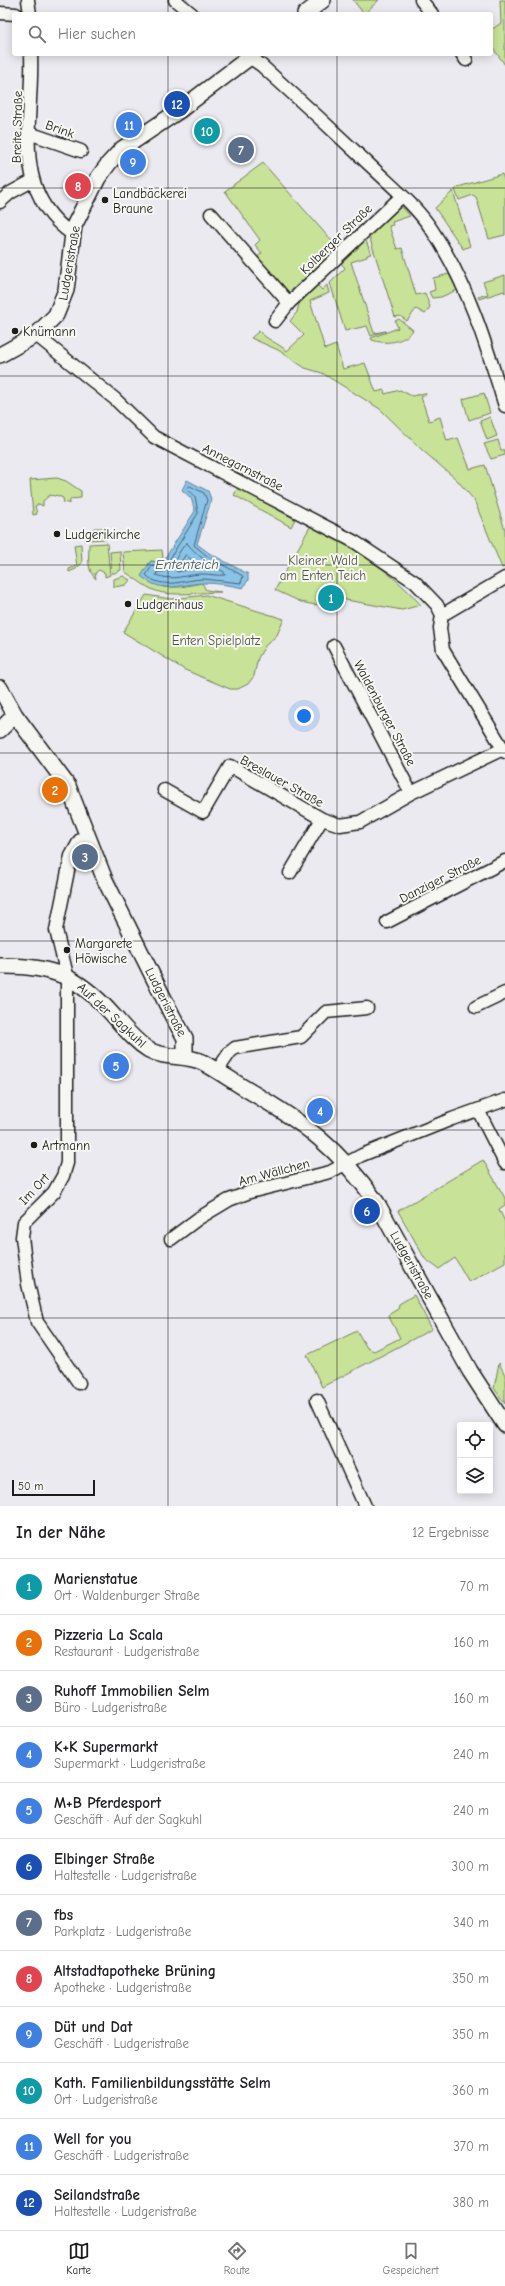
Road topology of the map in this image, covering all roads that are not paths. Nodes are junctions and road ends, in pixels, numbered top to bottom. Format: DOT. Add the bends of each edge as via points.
graph roads {
  1 [pos="28,0"];
  2 [pos="175,0"];
  3 [pos="323,0"];
  4 [pos="421,0"];
  5 [pos="30,12"];
  6 [pos="190,12"];
  7 [pos="308,12"];
  8 [pos="430,12"];
  9 [pos="0,13"];
  10 [pos="12,14"];
  11 [pos="32,56"];
  12 [pos="249,56"];
  13 [pos="251,56"];
  14 [pos="29,133"];
  15 [pos="81,151"];
  16 [pos="32,181"];
  17 [pos="402,196"];
  18 [pos="0,202"];
  19 [pos="211,214"];
  20 [pos="72,234"];
  21 [pos="289,303"];
  22 [pos="275,321"];
  23 [pos="36,335"];
  24 [pos="0,355"];
  25 [pos="505,406"];
  26 [pos="505,578"];
  27 [pos="442,615"];
  28 [pos="334,646"];
  29 [pos="0,688"];
  30 [pos="15,715"];
  31 [pos="0,730"];
  32 [pos="504,750"];
  33 [pos="164,790"];
  34 [pos="411,793"];
  35 [pos="322,819"];
  36 [pos="86,835"];
  37 [pos="505,861"];
  38 [pos="290,873"];
  39 [pos="387,922"];
  40 [pos="0,966"];
  41 [pos="66,975"];
  42 [pos="505,993"];
  43 [pos="476,1007"];
  44 [pos="367,1008"];
  45 [pos="185,1057"];
  46 [pos="217,1071"];
  47 [pos="505,1100"];
  48 [pos="478,1110"];
  49 [pos="505,1163"];
  50 [pos="348,1164"];
  51 [pos="171,1239"];
  52 [pos="79,1383"];
  53 [pos="318,1400"];
  54 [pos="505,1425"];
  55 [pos="365,1506"];
  1 -- 5 [label="street"];
  2 -- 6 [label="street"];
  3 -- 7 [label="street"];
  4 -- 8 [label="street"];
  9 -- 10 [label="street"];
  11 -- 14 [label="street, Breite Straße"];
  12 -- 20 [label="street, Ludgeristraße" via="180,110 122,149 98,178"];
  13 -- 17 [label="street"];
  14 -- 15 [label="street, Brink"];
  14 -- 16 [label="street, Breite Straße" via="28,156"];
  16 -- 18 [label="street" via="10,193"];
  16 -- 20 [label="street, Breite Straße" via="58,224"];
  17 -- 21 [label="street, Kolberger Straße"];
  17 -- 25 [label="street" via="432,230 459,274 487,345"];
  19 -- 21 [label="street"];
  20 -- 23 [label="street, Ludgeristraße" via="63,302 56,315"];
  21 -- 22 [label="street, Kolberger Straße"];
  23 -- 24 [label="street, Ludgeristraße"];
  23 -- 27 [label="street, Annegarnstraße" via="115,399 154,437 355,542 415,582 437,605"];
  26 -- 27 [label="street"];
  27 -- 32 [label="street" via="440,628 443,650"];
  28 -- 34 [label="street, Waldenburger Straße"];
  29 -- 30 [label="street, Ludgeristraße"];
  30 -- 31 [label="street"];
  30 -- 36 [label="street, Ludgeristraße" via="68,786"];
  32 -- 34 [label="street, Breslauer Straße"];
  33 -- 35 [label="street, Breslauer Straße" via="203,812 230,766"];
  34 -- 35 [label="street, Breslauer Straße" via="360,822 340,825"];
  35 -- 38 [label="street, Breslauer Straße"];
  36 -- 41 [label="street, Auf der Sagkuhl" via="71,856 56,930"];
  36 -- 45 [label="street, Ludgeristraße" via="128,927 185,1038"];
  37 -- 39 [label="street, Danziger Straße"];
  40 -- 41 [label="street" via="30,967"];
  41 -- 45 [label="street, Auf der Sagkuhl" via="93,994 128,1032 147,1048 162,1055"];
  41 -- 52 [label="street, Im Ort" via="67,1162 64,1176 54,1192 24,1222 22,1237 28,1284 37,1322"];
  42 -- 43 [label="street"];
  44 -- 46 [label="street" via="326,1012 301,1037 235,1048"];
  45 -- 46 [label="street, Ludgeristraße" via="200,1061"];
  46 -- 50 [label="street, Ludgeristraße" via="308,1128"];
  47 -- 48 [label="street, Am Wällchen"];
  48 -- 49 [label="street"];
  48 -- 50 [label="street, Am Wällchen" via="362,1155"];
  50 -- 51 [label="street, Am Wällchen" via="330,1172 250,1192 229,1200"];
  50 -- 54 [label="street, Ludgeristraße" via="377,1203 470,1371"];
  53 -- 55 [label="street"];
}
